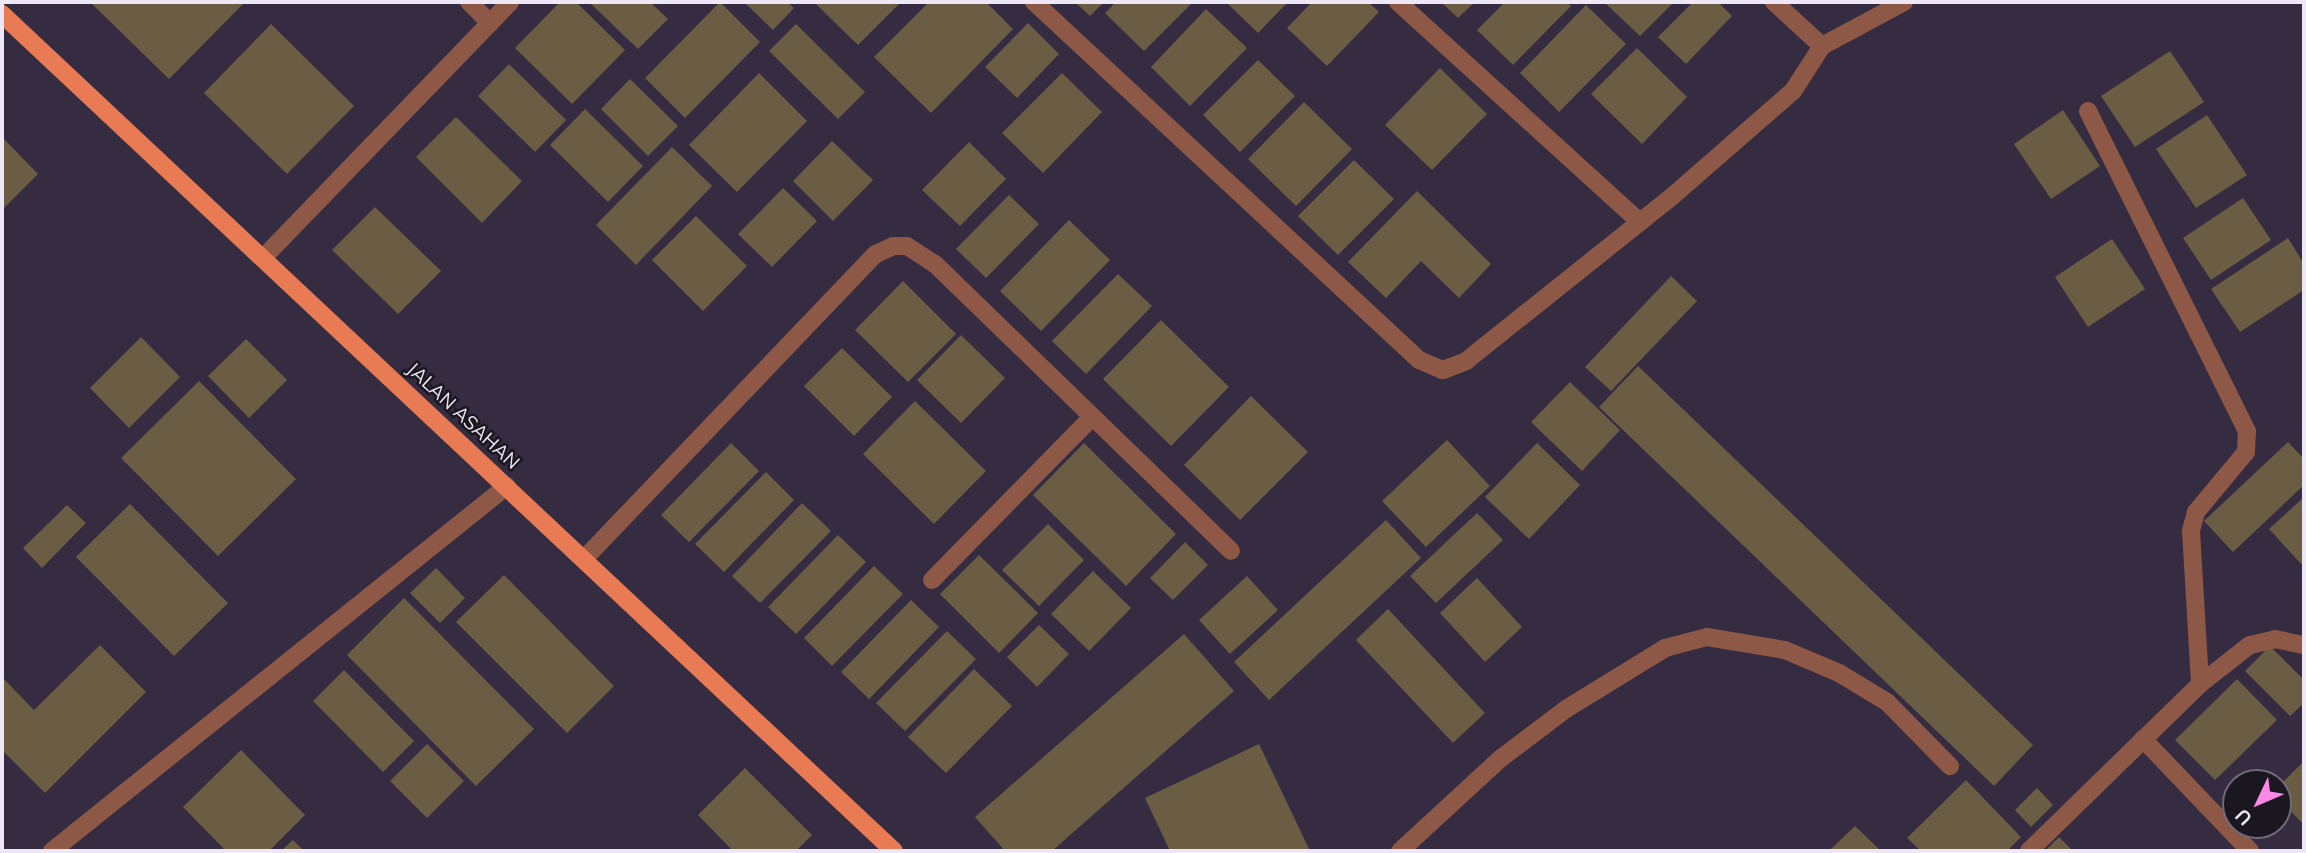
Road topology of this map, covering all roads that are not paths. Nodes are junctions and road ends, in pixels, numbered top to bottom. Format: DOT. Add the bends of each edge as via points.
graph roads {
  1 [pos="468,2"];
  2 [pos="510,2"];
  3 [pos="1034,2"];
  4 [pos="1398,2"];
  5 [pos="1774,2"];
  6 [pos="1904,2"];
  7 [pos="2,14"];
  8 [pos="490,23"];
  9 [pos="1822,46"];
  10 [pos="2088,111"];
  11 [pos="1639,222"];
  12 [pos="263,258"];
  13 [pos="1092,417"];
  14 [pos="507,486"];
  15 [pos="1231,551"];
  16 [pos="585,558"];
  17 [pos="932,580"];
  18 [pos="2304,645"];
  19 [pos="2200,684"];
  20 [pos="2143,739"];
  21 [pos="1950,766"];
  22 [pos="52,851"];
  23 [pos="894,851"];
  24 [pos="1400,851"];
  25 [pos="2029,851"];
  26 [pos="2250,851"];
  1 -- 8 [label="street"];
  2 -- 8 [label="street"];
  3 -- 11 [label="street" via="1431,367 1443,370 1466,361"];
  4 -- 11 [label="street"];
  5 -- 9 [label="street"];
  6 -- 9 [label="street"];
  7 -- 12 [label="main road, JALAN ASAHAN"];
  8 -- 12 [label="street"];
  9 -- 11 [label="street" via="1793,91"];
  10 -- 19 [label="street" via="2247,431 2246,452 2196,512 2191,531"];
  12 -- 14 [label="main road, JALAN ASAHAN"];
  13 -- 15 [label="street"];
  13 -- 16 [label="street" via="935,264 907,246 893,246 876,254"];
  13 -- 17 [label="street"];
  14 -- 16 [label="main road, JALAN ASAHAN"];
  14 -- 22 [label="street"];
  16 -- 23 [label="main road, JALAN ASAHAN"];
  18 -- 19 [label="street" via="2275,639 2250,645"];
  19 -- 20 [label="street"];
  20 -- 25 [label="street"];
  20 -- 26 [label="street"];
  21 -- 24 [label="street" via="1888,702 1839,673 1785,650 1707,637 1665,648 1566,709 1500,759"];
}
